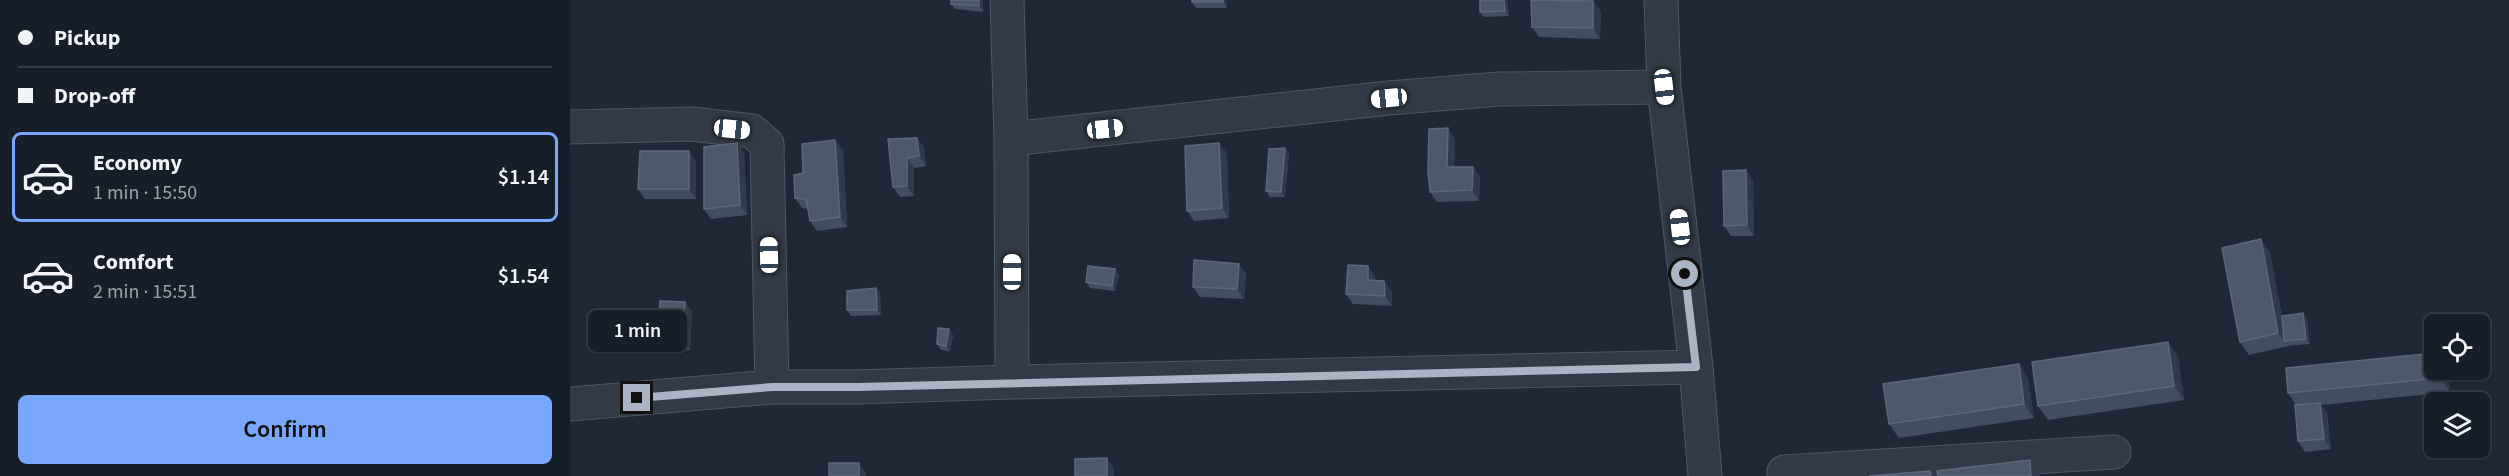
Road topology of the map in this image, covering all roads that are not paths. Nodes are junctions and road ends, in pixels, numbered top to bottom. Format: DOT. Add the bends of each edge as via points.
graph roads {
  1 [pos="1007,0"];
  2 [pos="1661,0"];
  3 [pos="1664,87"];
  4 [pos="570,127"];
  5 [pos="1011,139"];
  6 [pos="1696,367"];
  7 [pos="1012,382"];
  8 [pos="772,387"];
  9 [pos="570,404"];
  10 [pos="2114,452"];
  11 [pos="1706,476"];
  12 [pos="1784,476"];
  1 -- 5 [label="street"];
  2 -- 3 [label="street"];
  3 -- 5 [label="street" via="1499,89"];
  3 -- 6 [label="street"];
  4 -- 8 [label="street" via="692,124 752,131 767,144"];
  5 -- 7 [label="street"];
  6 -- 7 [label="street"];
  6 -- 11 [label="street"];
  7 -- 8 [label="street"];
  8 -- 9 [label="street"];
  10 -- 12 [label="street" via="1784,472"];
}
